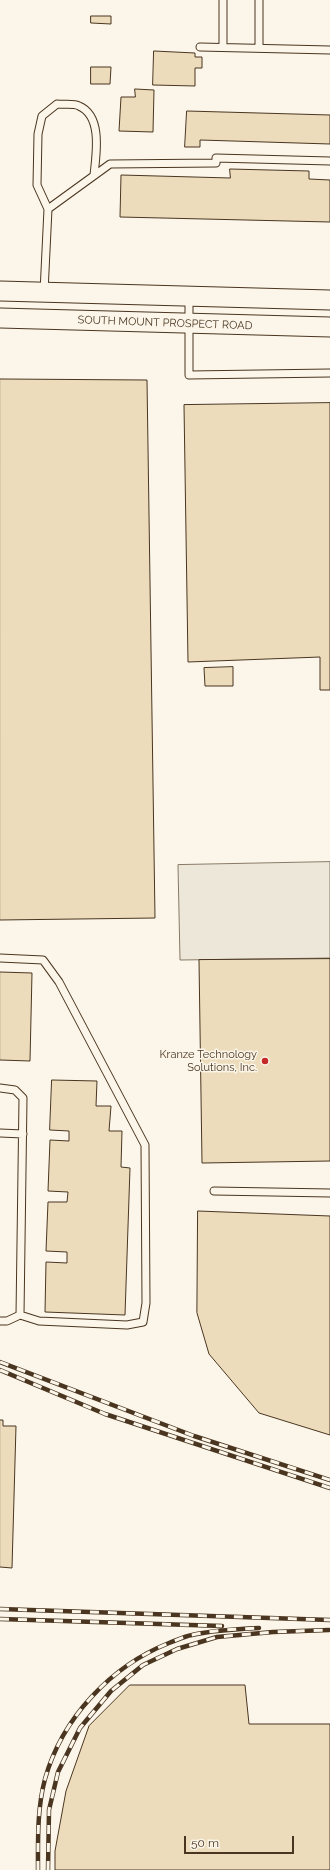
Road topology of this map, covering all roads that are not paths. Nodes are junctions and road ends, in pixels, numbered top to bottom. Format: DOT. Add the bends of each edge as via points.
graph roads {
  1 [pos="224,0"];
  2 [pos="259,0"];
  3 [pos="200,46"];
  4 [pos="223,47"];
  5 [pos="259,48"];
  6 [pos="330,50"];
  7 [pos="330,161"];
  8 [pos="94,175"];
  9 [pos="48,209"];
  10 [pos="0,291"];
  11 [pos="44,292"];
  12 [pos="189,296"];
  13 [pos="330,300"];
  14 [pos="0,318"];
  15 [pos="188,323"];
  16 [pos="330,327"];
  17 [pos="330,373"];
  18 [pos="0,958"];
  19 [pos="0,1088"];
  20 [pos="0,1133"];
  21 [pos="23,1134"];
  22 [pos="214,1191"];
  23 [pos="330,1193"];
  24 [pos="20,1315"];
  25 [pos="0,1321"];
  1 -- 4 [label="lane"];
  2 -- 5 [label="lane"];
  3 -- 4 [label="lane"];
  4 -- 5 [label="lane"];
  5 -- 6 [label="lane"];
  7 -- 8 [label="lane" via="216,158 216,164 110,164"];
  8 -- 9 [label="lane"];
  8 -- 9 [label="lane" via="97,136 91,116 79,106 57,104 42,116 38,134 37,185"];
  9 -- 11 [label="lane"];
  10 -- 11 [label="main road"];
  11 -- 12 [label="main road"];
  12 -- 13 [label="main road"];
  12 -- 15 [label="lane"];
  14 -- 15 [label="main road, SOUTH MOUNT PROSPECT ROAD"];
  15 -- 16 [label="main road, SOUTH MOUNT PROSPECT ROAD"];
  15 -- 17 [label="lane" via="189,375"];
  18 -- 24 [label="lane" via="43,960 59,982 145,1145 146,1303 143,1322 127,1325 38,1321"];
  19 -- 21 [label="lane" via="15,1090 23,1098"];
  20 -- 21 [label="lane"];
  21 -- 24 [label="lane"];
  22 -- 23 [label="lane"];
  24 -- 25 [label="lane" via="7,1321"];
}
